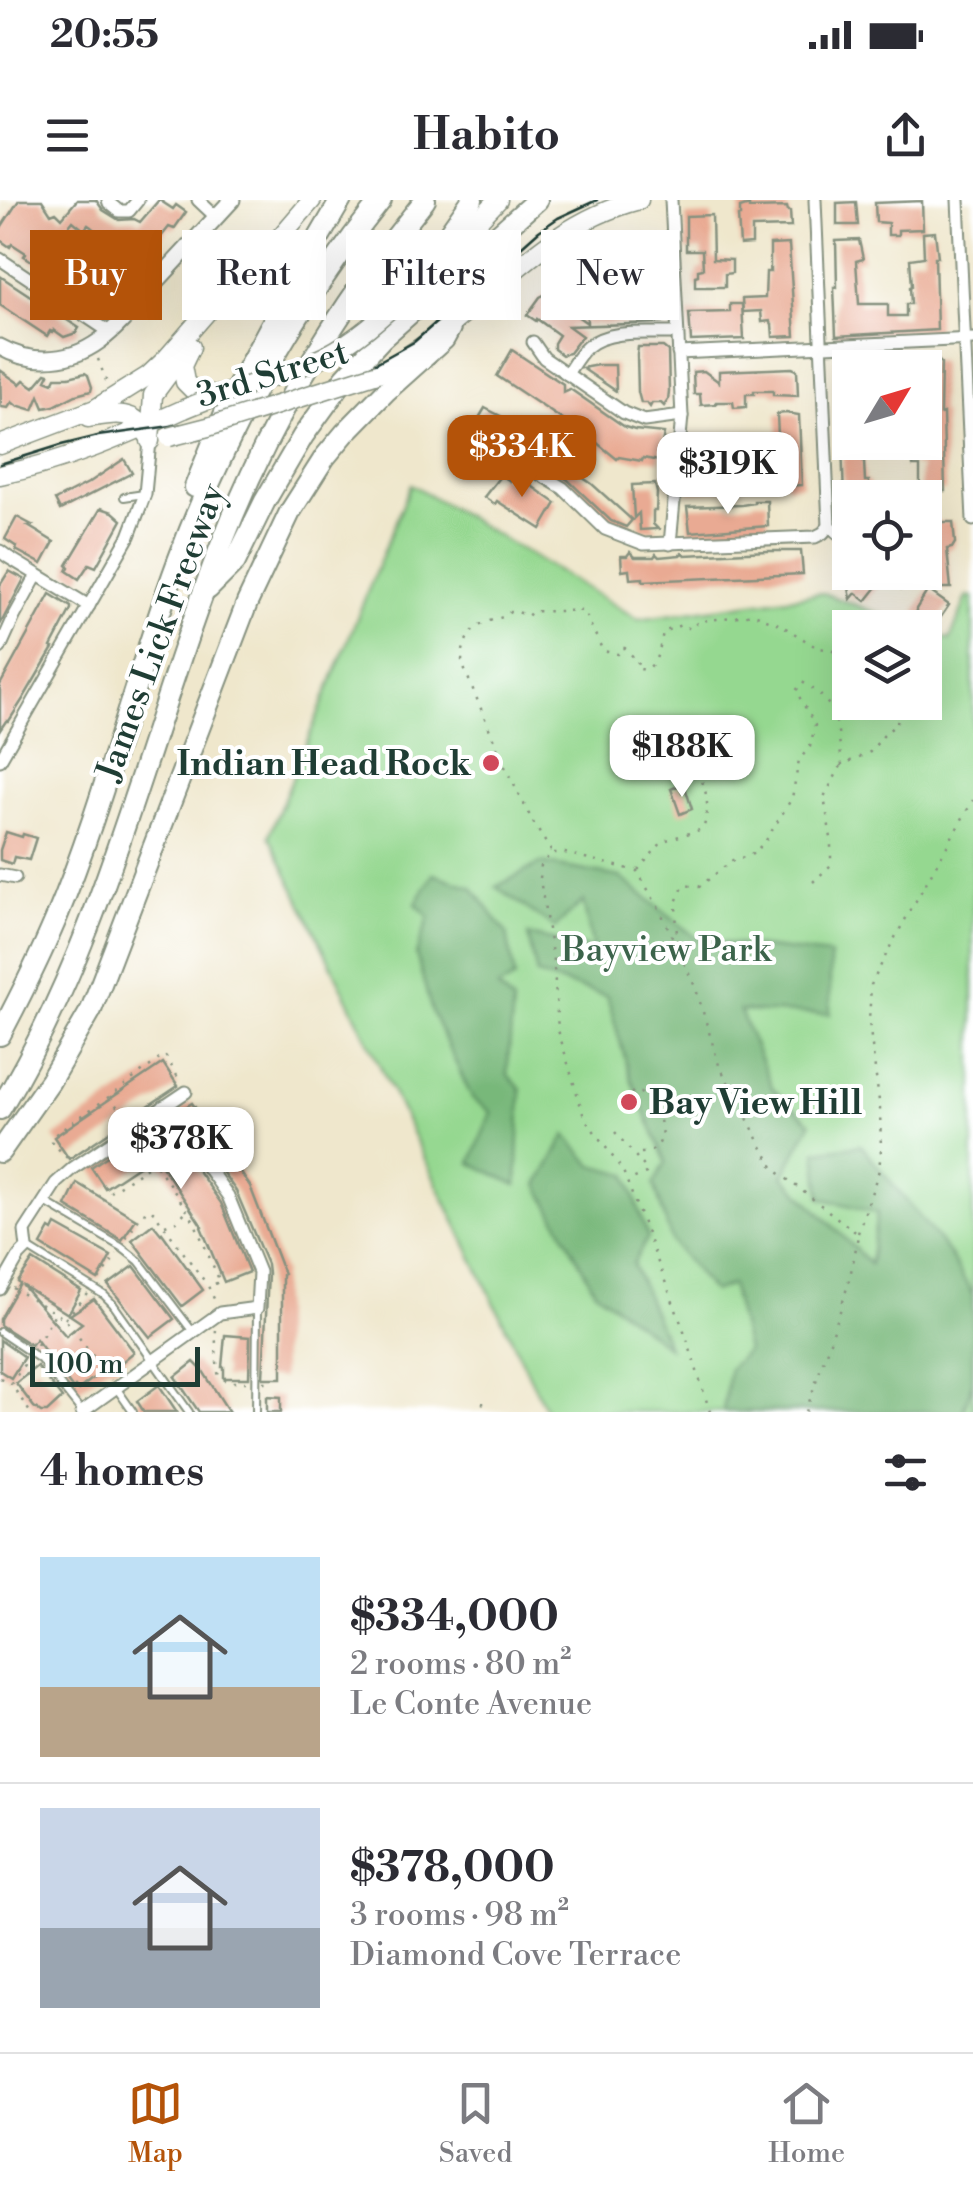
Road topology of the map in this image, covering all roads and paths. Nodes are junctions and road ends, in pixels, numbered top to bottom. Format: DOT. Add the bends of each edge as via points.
graph roads {
  1 [pos="108,200"];
  2 [pos="138,200"];
  3 [pos="198,200"];
  4 [pos="232,200"];
  5 [pos="312,200"];
  6 [pos="341,200"];
  7 [pos="381,200"];
  8 [pos="425,200"];
  9 [pos="472,200"];
  10 [pos="498,200"];
  11 [pos="537,200"];
  12 [pos="639,200"];
  13 [pos="671,200"];
  14 [pos="815,200"];
  15 [pos="958,200"];
  16 [pos="216,218"];
  17 [pos="286,230"];
  18 [pos="451,230"];
  19 [pos="470,230"];
  20 [pos="0,259"];
  21 [pos="200,320"];
  22 [pos="214,320"];
  23 [pos="377,320"];
  24 [pos="450,328"];
  25 [pos="111,333"];
  26 [pos="677,334"];
  27 [pos="969,339"];
  28 [pos="532,342"];
  29 [pos="821,346"];
  30 [pos="0,347"];
  31 [pos="192,347"];
  32 [pos="678,353"];
  33 [pos="98,359"];
  34 [pos="567,374"];
  35 [pos="109,388"];
  36 [pos="216,395"];
  37 [pos="682,416"];
  38 [pos="62,422"];
  39 [pos="154,432"];
  40 [pos="0,445"];
  41 [pos="498,449"];
  42 [pos="0,475"];
  43 [pos="145,494"];
  44 [pos="124,497"];
  45 [pos="973,520"];
  46 [pos="829,526"];
  47 [pos="832,528"];
  48 [pos="670,544"];
  49 [pos="0,550"];
  50 [pos="37,575"];
  51 [pos="168,588"];
  52 [pos="203,594"];
  53 [pos="90,606"];
  54 [pos="0,648"];
  55 [pos="832,650"];
  56 [pos="898,720"];
  57 [pos="0,760"];
  58 [pos="692,760"];
  59 [pos="842,765"];
  60 [pos="973,800"];
  61 [pos="552,853"];
  62 [pos="638,871"];
  63 [pos="0,875"];
  64 [pos="15,878"];
  65 [pos="813,882"];
  66 [pos="676,944"];
  67 [pos="0,1035"];
  68 [pos="186,1092"];
  69 [pos="632,1092"];
  70 [pos="110,1096"];
  71 [pos="164,1106"];
  72 [pos="0,1109"];
  73 [pos="132,1128"];
  74 [pos="615,1132"];
  75 [pos="0,1152"];
  76 [pos="634,1153"];
  77 [pos="154,1162"];
  78 [pos="73,1168"];
  79 [pos="627,1182"];
  80 [pos="110,1192"];
  81 [pos="44,1202"];
  82 [pos="187,1210"];
  83 [pos="164,1226"];
  84 [pos="858,1234"];
  85 [pos="27,1248"];
  86 [pos="121,1248"];
  87 [pos="2,1285"];
  88 [pos="208,1286"];
  89 [pos="94,1289"];
  90 [pos="257,1308"];
  91 [pos="220,1313"];
  92 [pos="65,1318"];
  93 [pos="0,1332"];
  94 [pos="194,1332"];
  95 [pos="153,1361"];
  96 [pos="0,1378"];
  97 [pos="257,1382"];
  98 [pos="274,1382"];
  99 [pos="116,1388"];
  100 [pos="483,1402"];
  101 [pos="30,1412"];
  102 [pos="82,1412"];
  103 [pos="132,1412"];
  104 [pos="188,1412"];
  105 [pos="256,1412"];
  106 [pos="483,1412"];
  107 [pos="710,1412"];
  108 [pos="806,1412"];
  1 -- 2 [label="street" via="129,211"];
  3 -- 16 [label="street"];
  4 -- 16 [label="main road"];
  5 -- 17 [label="main road"];
  6 -- 51 [label="highway" via="212,440"];
  7 -- 51 [label="highway, James Lick Freeway" via="260,382 214,472"];
  8 -- 52 [label="highway, James Lick Freeway" via="345,307 288,401"];
  9 -- 18 [label="highway"];
  10 -- 19 [label="main road"];
  11 -- 52 [label="highway" via="345,378 289,458 235,562"];
  12 -- 24 [label="main road, 3rd Street" via="544,244"];
  13 -- 26 [label="street"];
  14 -- 29 [label="street"];
  15 -- 27 [label="street"];
  16 -- 25 [label="main road"];
  20 -- 25 [label="street"];
  21 -- 38 [label="main road" via="148,376"];
  22 -- 31 [label="main road"];
  23 -- 36 [label="main road, bridge" via="330,354"];
  24 -- 39 [label="main road, 3rd Street, bridge" via="378,374 226,422"];
  24 -- 75 [label="highway" via="345,433 290,512 248,603 91,1010"];
  25 -- 30 [label="main road" via="81,353 53,358"];
  26 -- 32 [label="street"];
  26 -- 34 [label="street" via="597,340"];
  27 -- 29 [label="street"];
  27 -- 45 [label="street"];
  28 -- 34 [label="street"];
  29 -- 32 [label="street"];
  29 -- 46 [label="street"];
  31 -- 36 [label="main road, bridge" via="182,366 184,382"];
  31 -- 39 [label="main road" via="156,388"];
  32 -- 37 [label="street"];
  33 -- 35 [label="path"];
  34 -- 37 [label="street" via="634,417"];
  36 -- 39 [label="main road, bridge"];
  37 -- 48 [label="street"];
  38 -- 39 [label="main road" via="122,414"];
  38 -- 40 [label="main road"];
  39 -- 42 [label="main road"];
  39 -- 43 [label="street"];
  41 -- 48 [label="street" via="563,488 606,529 644,544"];
  43 -- 44 [label="lane"];
  43 -- 53 [label="street"];
  46 -- 47 [label="street"];
  46 -- 48 [label="street" via="815,537"];
  49 -- 50 [label="street"];
  50 -- 53 [label="street"];
  50 -- 54 [label="street"];
  51 -- 67 [label="highway, James Lick Freeway" via="65,896"];
  52 -- 72 [label="highway, James Lick Freeway" via="91,924"];
  53 -- 57 [label="street"];
  55 -- 61 [label="path" via="750,614 702,620 691,630 681,624 667,629 657,660 645,671 636,668 626,648 604,651 584,611 510,612 468,634 462,663 506,769"];
  56 -- 59 [label="path" via="870,752"];
  58 -- 62 [label="path" via="705,782 703,829 662,840"];
  59 -- 65 [label="path" via="824,797 831,865"];
  59 -- 66 [label="path" via="831,709 802,682 796,691 815,725 792,798 750,856 734,859 699,886 684,885 676,902"];
  60 -- 84 [label="path" via="871,985 881,1150"];
  61 -- 62 [label="path"];
  61 -- 79 [label="path" via="541,864 540,878 558,1030 584,1117"];
  62 -- 66 [label="path"];
  63 -- 64 [label="street"];
  66 -- 84 [label="path" via="719,1065 774,1170"];
  68 -- 70 [label="path" via="165,1055"];
  68 -- 71 [label="street"];
  69 -- 76 [label="path" via="650,1093 662,1130 655,1150"];
  70 -- 73 [label="path"];
  70 -- 78 [label="path" via="54,1134 52,1141"];
  71 -- 73 [label="street"];
  71 -- 90 [label="street" via="228,1196 258,1272"];
  73 -- 77 [label="path"];
  73 -- 78 [label="street"];
  74 -- 76 [label="path"];
  76 -- 79 [label="path" via="647,1170"];
  77 -- 80 [label="path"];
  77 -- 82 [label="path"];
  78 -- 81 [label="street"];
  79 -- 107 [label="path"];
  81 -- 85 [label="street" via="25,1231"];
  81 -- 86 [label="lane"];
  82 -- 83 [label="path"];
  82 -- 88 [label="path" via="220,1282"];
  83 -- 86 [label="path" via="153,1211 143,1212"];
  83 -- 88 [label="path"];
  84 -- 108 [label="path"];
  85 -- 87 [label="street"];
  85 -- 89 [label="lane"];
  86 -- 89 [label="path"];
  86 -- 94 [label="lane" via="139,1261"];
  87 -- 92 [label="path"];
  88 -- 91 [label="path"];
  89 -- 92 [label="path"];
  89 -- 95 [label="lane" via="113,1304"];
  90 -- 91 [label="street"];
  90 -- 97 [label="lane"];
  91 -- 94 [label="street"];
  91 -- 97 [label="path" via="214,1338 219,1377"];
  92 -- 99 [label="path"];
  93 -- 102 [label="lane" via="40,1360"];
  94 -- 95 [label="street"];
  95 -- 99 [label="street"];
  95 -- 104 [label="lane"];
  96 -- 101 [label="path"];
  97 -- 98 [label="path"];
  97 -- 105 [label="lane"];
  99 -- 102 [label="street"];
  99 -- 103 [label="lane"];
  100 -- 106 [label="path"];
}
